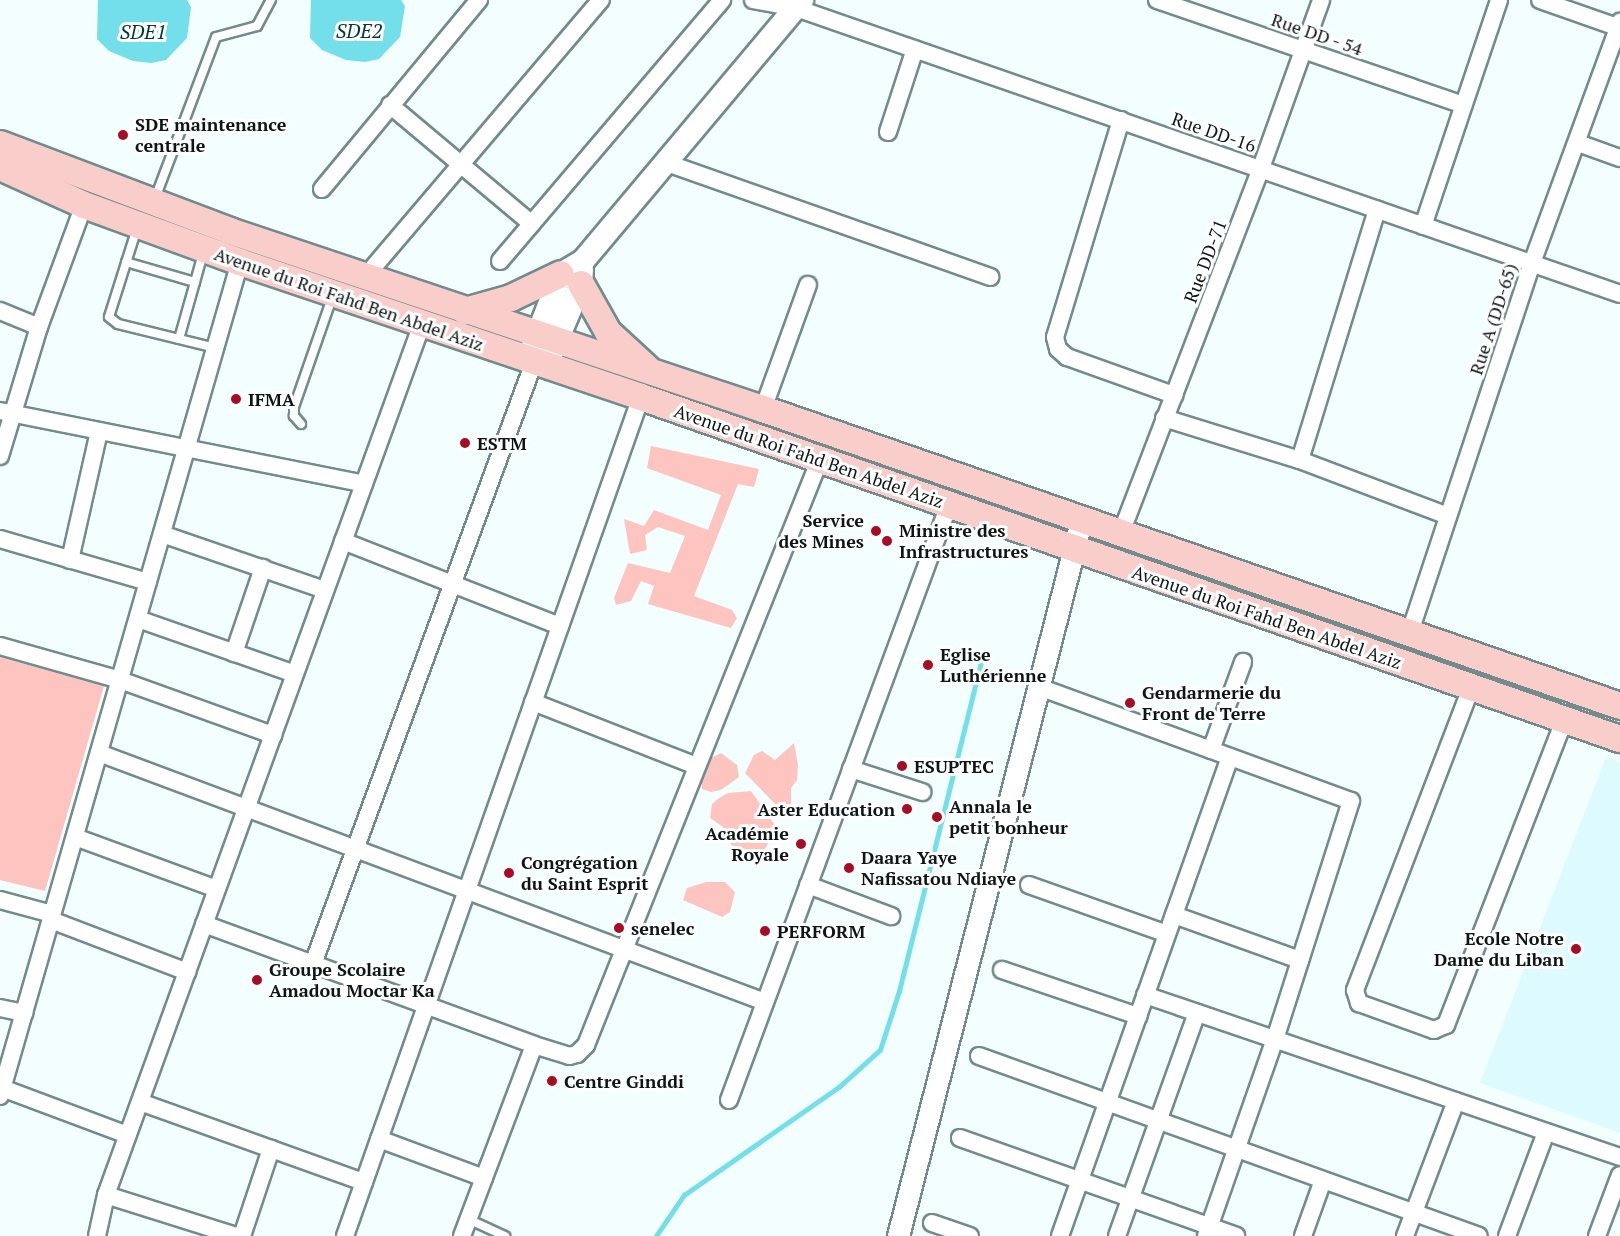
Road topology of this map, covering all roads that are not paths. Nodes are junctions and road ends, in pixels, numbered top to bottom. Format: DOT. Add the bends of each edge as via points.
graph roads {
  1 [pos="271,0"];
  2 [pos="479,0"];
  3 [pos="601,0"];
  4 [pos="722,0"];
  5 [pos="753,0"];
  6 [pos="1157,0"];
  7 [pos="1321,0"];
  8 [pos="1499,0"];
  9 [pos="1540,0"];
  10 [pos="799,4"];
  11 [pos="1619,26"];
  12 [pos="915,49"];
  13 [pos="1305,51"];
  14 [pos="390,105"];
  15 [pos="1464,105"];
  16 [pos="1121,120"];
  17 [pos="888,132"];
  18 [pos="1578,143"];
  19 [pos="0,144"];
  20 [pos="1620,158"];
  21 [pos="664,162"];
  22 [pos="461,166"];
  23 [pos="1261,168"];
  24 [pos="1,169"];
  25 [pos="322,189"];
  26 [pos="153,204"];
  27 [pos="84,205"];
  28 [pos="1377,210"];
  29 [pos="532,224"];
  30 [pos="138,225"];
  31 [pos="1423,226"];
  32 [pos="204,249"];
  33 [pos="500,261"];
  34 [pos="126,262"];
  35 [pos="240,262"];
  36 [pos="1532,263"];
  37 [pos="575,273"];
  38 [pos="365,277"];
  39 [pos="990,277"];
  40 [pos="195,282"];
  41 [pos="808,285"];
  42 [pos="1620,294"];
  43 [pos="333,295"];
  44 [pos="465,311"];
  45 [pos="0,312"];
  46 [pos="422,324"];
  47 [pos="39,327"];
  48 [pos="546,338"];
  49 [pos="179,339"];
  50 [pos="216,348"];
  51 [pos="536,363"];
  52 [pos="653,373"];
  53 [pos="1174,395"];
  54 [pos="641,397"];
  55 [pos="763,409"];
  56 [pos="7,412"];
  57 [pos="1164,418"];
  58 [pos="301,424"];
  59 [pos="99,431"];
  60 [pos="187,448"];
  61 [pos="0,456"];
  62 [pos="820,459"];
  63 [pos="1300,460"];
  64 [pos="364,484"];
  65 [pos="949,505"];
  66 [pos="1448,516"];
  67 [pos="1081,521"];
  68 [pos="1120,533"];
  69 [pos="162,534"];
  70 [pos="0,539"];
  71 [pos="343,541"];
  72 [pos="1074,550"];
  73 [pos="70,560"];
  74 [pos="263,568"];
  75 [pos="148,582"];
  76 [pos="453,584"];
  77 [pos="325,590"];
  78 [pos="138,619"];
  79 [pos="560,626"];
  80 [pos="1410,632"];
  81 [pos="0,646"];
  82 [pos="234,653"];
  83 [pos="1243,662"];
  84 [pos="295,674"];
  85 [pos="120,680"];
  86 [pos="1039,687"];
  87 [pos="1471,688"];
  88 [pos="533,702"];
  89 [pos="1620,706"];
  90 [pos="1564,720"];
  91 [pos="273,735"];
  92 [pos="1620,739"];
  93 [pos="1211,750"];
  94 [pos="99,753"];
  95 [pos="1230,756"];
  96 [pos="696,766"];
  97 [pos="851,769"];
  98 [pos="922,792"];
  99 [pos="246,808"];
  100 [pos="75,837"];
  101 [pos="355,849"];
  102 [pos="808,885"];
  103 [pos="1029,885"];
  104 [pos="217,889"];
  105 [pos="467,890"];
  106 [pos="0,900"];
  107 [pos="1174,915"];
  108 [pos="891,916"];
  109 [pos="52,917"];
  110 [pos="204,924"];
  111 [pos="1167,934"];
  112 [pos="622,948"];
  113 [pos="1300,960"];
  114 [pos="313,964"];
  115 [pos="1002,970"];
  116 [pos="187,972"];
  117 [pos="1145,995"];
  118 [pos="765,1002"];
  119 [pos="426,1006"];
  120 [pos="0,1008"];
  121 [pos="24,1013"];
  122 [pos="1197,1013"];
  123 [pos="1138,1016"];
  124 [pos="1275,1039"];
  125 [pos="534,1046"];
  126 [pos="980,1056"];
  127 [pos="1,1092"];
  128 [pos="729,1100"];
  129 [pos="1456,1101"];
  130 [pos="140,1102"];
  131 [pos="1107,1102"];
  132 [pos="1158,1121"];
  133 [pos="1546,1132"];
  134 [pos="128,1135"];
  135 [pos="960,1138"];
  136 [pos="379,1139"];
  137 [pos="270,1149"];
  138 [pos="1236,1149"];
  139 [pos="1620,1157"];
  140 [pos="1620,1175"];
  141 [pos="484,1178"];
  142 [pos="1080,1180"];
  143 [pos="1323,1180"];
  144 [pos="364,1182"];
  145 [pos="106,1195"];
  146 [pos="1130,1198"];
  147 [pos="1414,1213"];
  148 [pos="468,1219"];
  149 [pos="932,1223"];
  150 [pos="1207,1231"];
  151 [pos="97,1236"];
  152 [pos="236,1236"];
  153 [pos="242,1236"];
  154 [pos="345,1236"];
  155 [pos="462,1236"];
  156 [pos="505,1236"];
  157 [pos="898,1236"];
  158 [pos="970,1236"];
  159 [pos="1060,1236"];
  160 [pos="1117,1236"];
  161 [pos="1236,1236"];
  162 [pos="1303,1236"];
  163 [pos="1405,1236"];
  164 [pos="1479,1236"];
  165 [pos="1507,1236"];
  166 [pos="1597,1236"];
  1 -- 26 [label="lane" via="257,26 216,37"];
  2 -- 14 [label="street"];
  3 -- 22 [label="street"];
  4 -- 29 [label="street"];
  5 -- 10 [label="street, Rue DD-16"];
  6 -- 13 [label="street, Rue DD - 54"];
  7 -- 13 [label="street, Rue DD-71"];
  8 -- 15 [label="street"];
  9 -- 11 [label="street"];
  10 -- 12 [label="street, Rue DD-16"];
  10 -- 21 [label="main road"];
  11 -- 18 [label="street, Rue A (DD-65)"];
  12 -- 16 [label="street, Rue DD-16"];
  12 -- 17 [label="street"];
  13 -- 15 [label="street, Rue DD - 54"];
  13 -- 23 [label="street, Rue DD-71"];
  14 -- 22 [label="street"];
  14 -- 25 [label="street"];
  15 -- 31 [label="street"];
  16 -- 23 [label="street, Rue DD-16"];
  16 -- 53 [label="street" via="1055,337 1058,349 1067,357"];
  18 -- 20 [label="street"];
  18 -- 36 [label="street, Rue A (DD-65)"];
  19 -- 26 [label="main road, Avenue du Roi Fahd Ben Abdel Aziz"];
  21 -- 37 [label="main road"];
  21 -- 39 [label="street"];
  22 -- 29 [label="street"];
  22 -- 38 [label="street"];
  23 -- 28 [label="street, Rue DD-16"];
  23 -- 53 [label="street, Rue DD-71"];
  24 -- 27 [label="main road, Avenue du Roi Fahd Ben Abdel Aziz"];
  26 -- 38 [label="main road, Avenue du Roi Fahd Ben Abdel Aziz"];
  27 -- 30 [label="main road, Avenue du Roi Fahd Ben Abdel Aziz"];
  27 -- 47 [label="street"];
  28 -- 31 [label="street, Rue DD-16"];
  28 -- 63 [label="street"];
  29 -- 33 [label="street"];
  30 -- 32 [label="main road, Avenue du Roi Fahd Ben Abdel Aziz"];
  30 -- 34 [label="lane"];
  31 -- 36 [label="street, Rue DD-16"];
  32 -- 35 [label="main road, Avenue du Roi Fahd Ben Abdel Aziz"];
  32 -- 40 [label="lane"];
  34 -- 40 [label="lane"];
  34 -- 49 [label="lane" via="109,317 118,324"];
  35 -- 43 [label="main road, Avenue du Roi Fahd Ben Abdel Aziz"];
  35 -- 50 [label="street"];
  36 -- 42 [label="street, Rue DD-16"];
  36 -- 66 [label="street, Rue A (DD-65)"];
  37 -- 44 [label="main road"];
  37 -- 48 [label="main road"];
  37 -- 52 [label="main road" via="608,332"];
  38 -- 44 [label="main road, Avenue du Roi Fahd Ben Abdel Aziz"];
  40 -- 49 [label="lane"];
  41 -- 55 [label="street"];
  43 -- 46 [label="main road, Avenue du Roi Fahd Ben Abdel Aziz"];
  43 -- 58 [label="lane" via="294,407 294,416"];
  44 -- 48 [label="main road, Avenue du Roi Fahd Ben Abdel Aziz"];
  45 -- 47 [label="street"];
  46 -- 51 [label="main road, Avenue du Roi Fahd Ben Abdel Aziz"];
  46 -- 64 [label="street"];
  47 -- 56 [label="street"];
  48 -- 51 [label="main road"];
  48 -- 52 [label="main road, Avenue du Roi Fahd Ben Abdel Aziz"];
  49 -- 50 [label="lane"];
  50 -- 60 [label="street"];
  51 -- 54 [label="main road, Avenue du Roi Fahd Ben Abdel Aziz"];
  51 -- 76 [label="street"];
  52 -- 55 [label="main road, Avenue du Roi Fahd Ben Abdel Aziz"];
  53 -- 57 [label="street, Rue DD-71"];
  54 -- 62 [label="main road, Avenue du Roi Fahd Ben Abdel Aziz"];
  54 -- 79 [label="street"];
  55 -- 67 [label="main road, Avenue du Roi Fahd Ben Abdel Aziz"];
  56 -- 59 [label="street"];
  56 -- 61 [label="street"];
  57 -- 63 [label="street"];
  57 -- 68 [label="street, Rue DD-71"];
  59 -- 60 [label="street"];
  59 -- 73 [label="street"];
  60 -- 64 [label="street"];
  60 -- 69 [label="street"];
  62 -- 65 [label="main road, Avenue du Roi Fahd Ben Abdel Aziz"];
  62 -- 96 [label="street"];
  63 -- 66 [label="street"];
  64 -- 71 [label="street"];
  65 -- 72 [label="main road, Avenue du Roi Fahd Ben Abdel Aziz"];
  65 -- 97 [label="street"];
  66 -- 80 [label="street, Rue A (DD-65)"];
  67 -- 68 [label="main road, Avenue du Roi Fahd Ben Abdel Aziz"];
  67 -- 72 [label="street"];
  68 -- 80 [label="main road, Avenue du Roi Fahd Ben Abdel Aziz"];
  69 -- 74 [label="street"];
  69 -- 75 [label="street"];
  70 -- 73 [label="street"];
  71 -- 76 [label="street"];
  71 -- 77 [label="street"];
  72 -- 86 [label="street"];
  72 -- 87 [label="main road, Avenue du Roi Fahd Ben Abdel Aziz"];
  73 -- 75 [label="street"];
  74 -- 77 [label="street"];
  74 -- 82 [label="street"];
  75 -- 78 [label="street"];
  76 -- 79 [label="street"];
  76 -- 101 [label="street"];
  77 -- 84 [label="street"];
  78 -- 82 [label="street"];
  78 -- 85 [label="street"];
  79 -- 88 [label="street"];
  80 -- 89 [label="main road, Avenue du Roi Fahd Ben Abdel Aziz"];
  81 -- 85 [label="street"];
  82 -- 84 [label="street"];
  83 -- 93 [label="street"];
  84 -- 91 [label="street"];
  85 -- 91 [label="street"];
  85 -- 94 [label="street"];
  86 -- 93 [label="street"];
  86 -- 157 [label="street"];
  87 -- 90 [label="main road, Avenue du Roi Fahd Ben Abdel Aziz"];
  87 -- 90 [label="street" via="1355,990 1359,1003 1434,1030 1446,1025"];
  88 -- 96 [label="street"];
  88 -- 105 [label="street"];
  90 -- 92 [label="main road, Avenue du Roi Fahd Ben Abdel Aziz"];
  91 -- 99 [label="street"];
  93 -- 95 [label="street"];
  94 -- 99 [label="street"];
  94 -- 100 [label="street"];
  95 -- 107 [label="street"];
  95 -- 113 [label="street" via="1351,801"];
  96 -- 112 [label="street"];
  97 -- 98 [label="street"];
  97 -- 102 [label="street"];
  99 -- 101 [label="street"];
  99 -- 104 [label="street"];
  100 -- 104 [label="street"];
  100 -- 109 [label="street"];
  101 -- 105 [label="street"];
  101 -- 114 [label="street"];
  102 -- 108 [label="street"];
  102 -- 118 [label="street"];
  103 -- 111 [label="street"];
  104 -- 110 [label="street"];
  105 -- 112 [label="street"];
  105 -- 119 [label="street"];
  106 -- 109 [label="street"];
  107 -- 111 [label="street"];
  107 -- 113 [label="street"];
  109 -- 116 [label="street"];
  109 -- 121 [label="street"];
  110 -- 114 [label="street"];
  110 -- 116 [label="street"];
  111 -- 117 [label="street"];
  112 -- 118 [label="street"];
  112 -- 125 [label="street" via="586,1045 568,1056"];
  113 -- 124 [label="street"];
  114 -- 119 [label="street"];
  115 -- 123 [label="street"];
  116 -- 130 [label="street"];
  117 -- 122 [label="street"];
  117 -- 123 [label="street"];
  118 -- 128 [label="street"];
  119 -- 125 [label="street"];
  119 -- 136 [label="street"];
  120 -- 121 [label="street"];
  121 -- 127 [label="street"];
  122 -- 124 [label="street"];
  122 -- 132 [label="street"];
  123 -- 131 [label="street"];
  124 -- 129 [label="street"];
  124 -- 138 [label="street"];
  125 -- 141 [label="street"];
  126 -- 131 [label="street"];
  127 -- 134 [label="street"];
  129 -- 133 [label="street"];
  129 -- 147 [label="street"];
  130 -- 134 [label="street"];
  130 -- 137 [label="street"];
  131 -- 132 [label="street"];
  131 -- 142 [label="street"];
  132 -- 138 [label="street"];
  132 -- 146 [label="street"];
  133 -- 139 [label="street"];
  133 -- 165 [label="street"];
  134 -- 145 [label="street"];
  135 -- 142 [label="street"];
  136 -- 141 [label="street"];
  136 -- 144 [label="street"];
  137 -- 144 [label="street"];
  137 -- 153 [label="street"];
  138 -- 143 [label="street"];
  138 -- 150 [label="street"];
  140 -- 166 [label="street"];
  141 -- 148 [label="street"];
  142 -- 146 [label="street"];
  142 -- 159 [label="street"];
  143 -- 147 [label="street"];
  143 -- 162 [label="street"];
  144 -- 154 [label="street"];
  145 -- 151 [label="street"];
  145 -- 152 [label="street"];
  146 -- 150 [label="street"];
  146 -- 160 [label="street"];
  147 -- 163 [label="street"];
  147 -- 164 [label="street"];
  148 -- 155 [label="street"];
  148 -- 156 [label="lane"];
  149 -- 158 [label="street"];
  150 -- 161 [label="street"];
}
